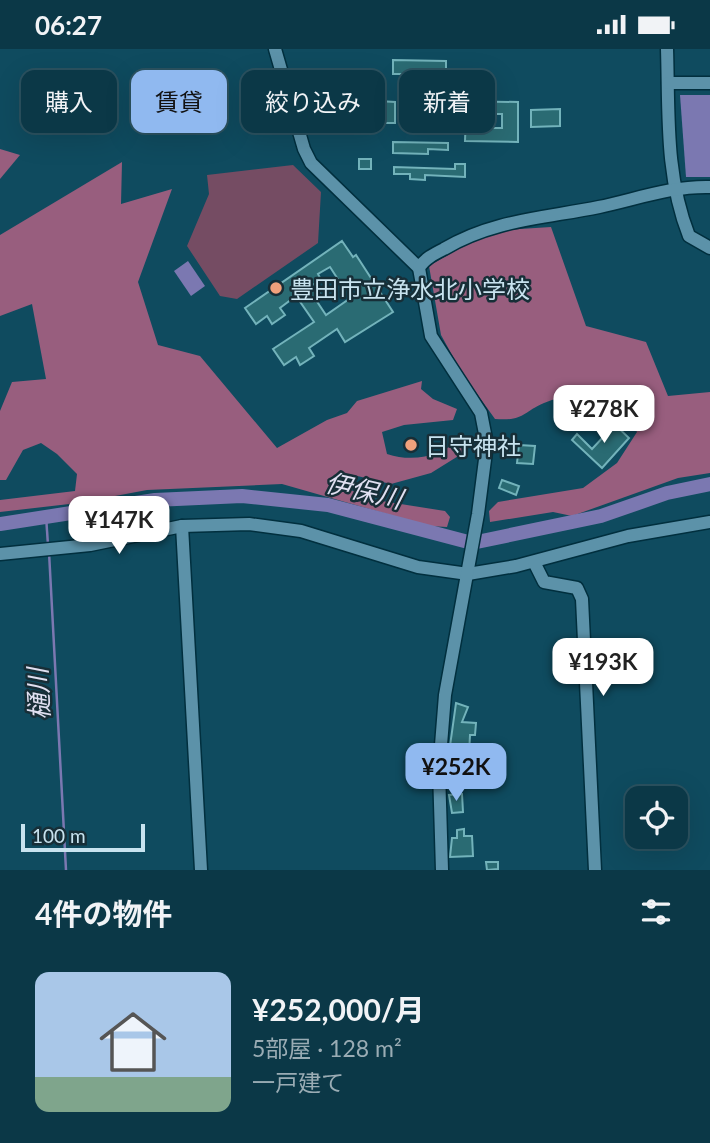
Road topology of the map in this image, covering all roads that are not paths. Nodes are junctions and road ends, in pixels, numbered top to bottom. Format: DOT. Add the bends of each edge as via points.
graph roads {
  1 [pos="275,49"];
  2 [pos="667,49"];
  3 [pos="668,83"];
  4 [pos="710,83"];
  5 [pos="710,187"];
  6 [pos="673,188"];
  7 [pos="710,248"];
  8 [pos="419,268"];
  9 [pos="710,522"];
  10 [pos="182,526"];
  11 [pos="0,554"];
  12 [pos="534,562"];
  13 [pos="468,570"];
  14 [pos="201,870"];
  15 [pos="442,870"];
  16 [pos="595,870"];
  1 -- 8 [label="street" via="311,163"];
  2 -- 3 [label="street"];
  3 -- 4 [label="street"];
  3 -- 6 [label="street"];
  5 -- 6 [label="street"];
  6 -- 7 [label="street" via="689,236"];
  6 -- 8 [label="street" via="477,232 428,258"];
  8 -- 13 [label="street" via="431,336 481,413 487,444"];
  9 -- 12 [label="street" via="628,536"];
  10 -- 11 [label="street" via="90,545"];
  10 -- 13 [label="street" via="239,523 301,531 418,567"];
  10 -- 14 [label="street"];
  12 -- 13 [label="street"];
  12 -- 16 [label="street" via="544,582 577,589 582,599"];
  13 -- 15 [label="street" via="445,695 439,770"];
}
